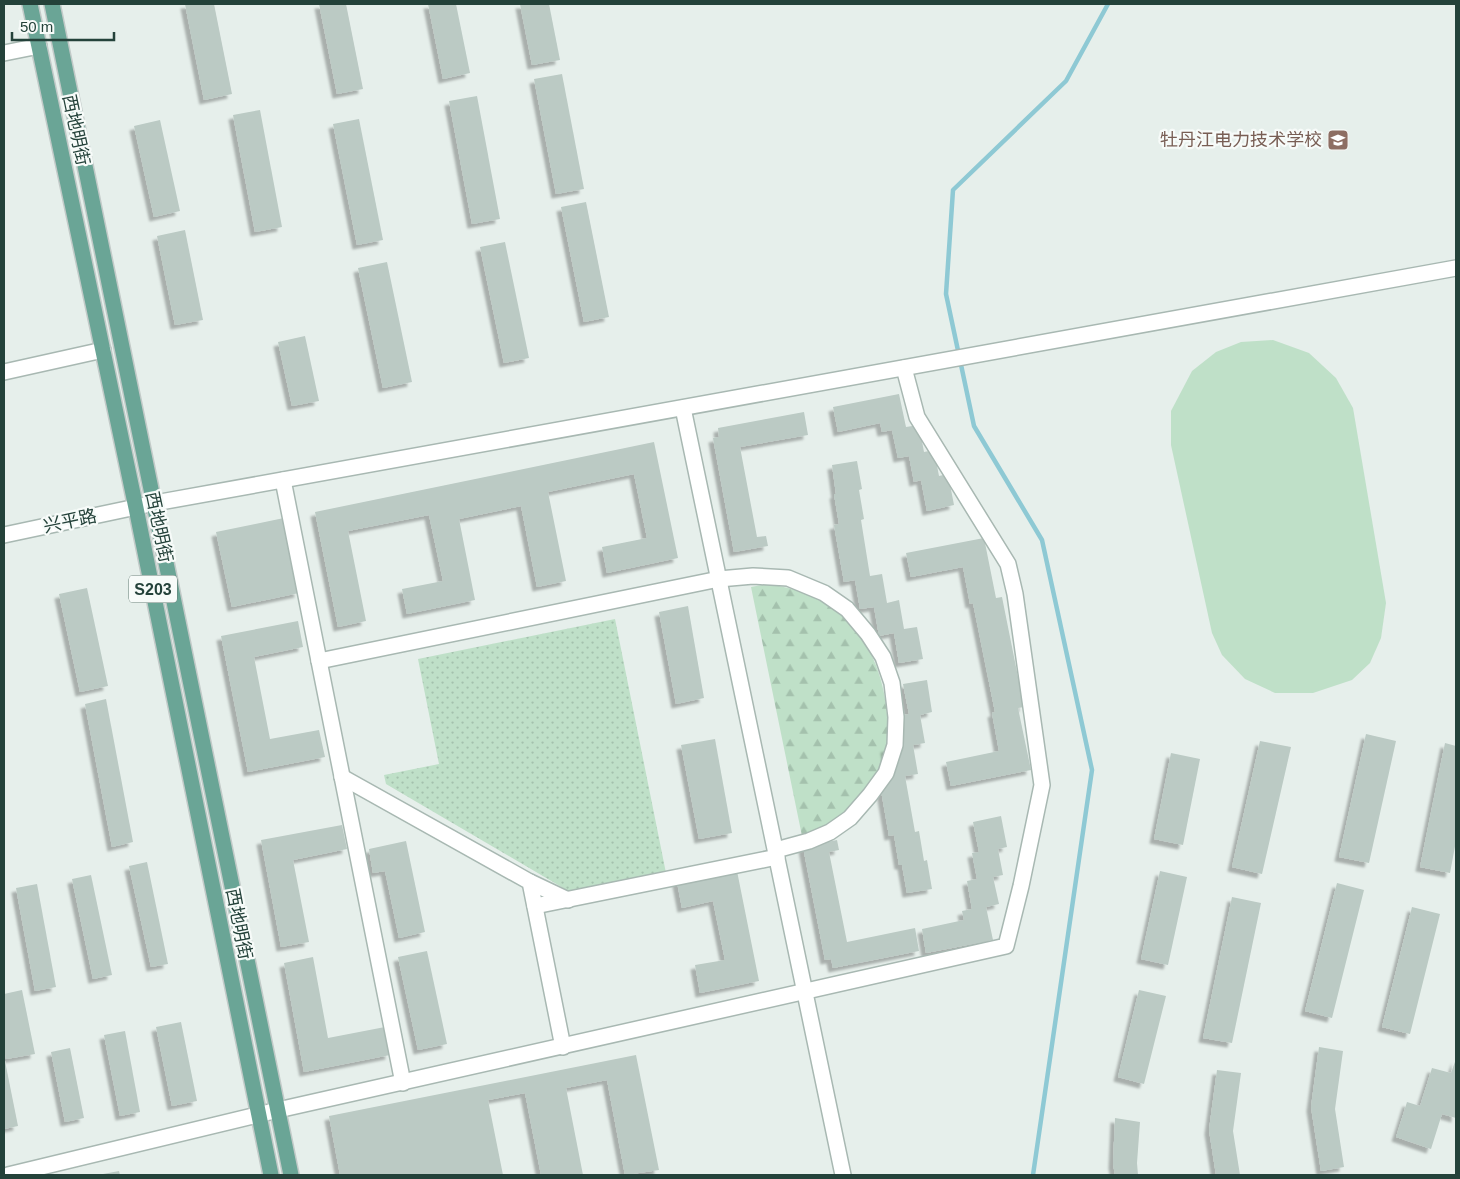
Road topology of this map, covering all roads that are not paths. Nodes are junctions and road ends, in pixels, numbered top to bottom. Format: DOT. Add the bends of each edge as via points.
graph roads {
  1 [pos="30,4"];
  2 [pos="52,4"];
  3 [pos="39,46"];
  4 [pos="4,53"];
  5 [pos="1456,268"];
  6 [pos="103,350"];
  7 [pos="904,368"];
  8 [pos="4,372"];
  9 [pos="683,408"];
  10 [pos="283,480"];
  11 [pos="155,503"];
  12 [pos="136,508"];
  13 [pos="4,535"];
  14 [pos="719,579"];
  15 [pos="319,661"];
  16 [pos="342,777"];
  17 [pos="776,853"];
  18 [pos="530,882"];
  19 [pos="568,900"];
  20 [pos="535,906"];
  21 [pos="806,993"];
  22 [pos="563,1047"];
  23 [pos="403,1082"];
  24 [pos="278,1110"];
  25 [pos="8,1175"];
  26 [pos="271,1175"];
  27 [pos="291,1175"];
  28 [pos="843,1175"];
  1 -- 3 [label="main road, 西地明街 / S203"];
  2 -- 11 [label="main road, 西地明街 / S203"];
  3 -- 4 [label="street"];
  3 -- 6 [label="main road, 西地明街 / S203"];
  5 -- 7 [label="street, 兴平路"];
  6 -- 8 [label="street"];
  6 -- 12 [label="main road, 西地明街 / S203"];
  7 -- 9 [label="street, 兴平路"];
  7 -- 21 [label="street" via="917,417 1008,564 1042,785 1006,946"];
  9 -- 10 [label="street, 兴平路"];
  9 -- 14 [label="street"];
  10 -- 11 [label="street, 兴平路"];
  10 -- 15 [label="street"];
  11 -- 12 [label="street, 兴平路"];
  11 -- 24 [label="main road, 西地明街 / S203"];
  12 -- 13 [label="street, 兴平路"];
  12 -- 26 [label="main road, 西地明街 / S203"];
  14 -- 15 [label="street"];
  14 -- 17 [label="street"];
  14 -- 17 [label="street" via="753,576 788,578 824,593 847,609 868,634 883,657 892,683 895,745 886,773 850,818 830,832"];
  15 -- 16 [label="street"];
  16 -- 18 [label="street"];
  16 -- 23 [label="street"];
  17 -- 19 [label="street"];
  17 -- 21 [label="street"];
  18 -- 19 [label="street"];
  18 -- 20 [label="street"];
  19 -- 20 [label="street"];
  20 -- 22 [label="street"];
  21 -- 22 [label="street"];
  21 -- 28 [label="street"];
  22 -- 23 [label="street"];
  23 -- 24 [label="street"];
  24 -- 25 [label="street"];
  24 -- 27 [label="main road, 西地明街 / S203"];
}
